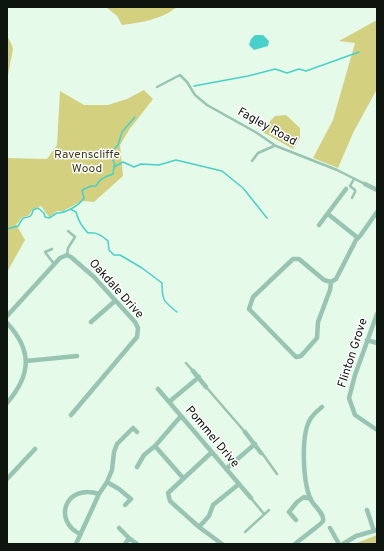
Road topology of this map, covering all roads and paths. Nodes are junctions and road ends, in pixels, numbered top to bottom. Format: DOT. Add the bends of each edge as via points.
graph roads {
  1 [pos="157,86"];
  2 [pos="275,146"];
  3 [pos="252,161"];
  4 [pos="354,179"];
  5 [pos="365,184"];
  6 [pos="346,189"];
  7 [pos="377,190"];
  8 [pos="352,198"];
  9 [pos="377,212"];
  10 [pos="328,214"];
  11 [pos="319,225"];
  12 [pos="68,231"];
  13 [pos="358,238"];
  14 [pos="52,249"];
  15 [pos="67,255"];
  16 [pos="54,264"];
  17 [pos="331,282"];
  18 [pos="115,301"];
  19 [pos="377,314"];
  20 [pos="7,316"];
  21 [pos="91,322"];
  22 [pos="7,323"];
  23 [pos="367,340"];
  24 [pos="377,343"];
  25 [pos="77,356"];
  26 [pos="26,361"];
  27 [pos="186,363"];
  28 [pos="193,371"];
  29 [pos="199,377"];
  30 [pos="206,387"];
  31 [pos="158,389"];
  32 [pos="169,402"];
  33 [pos="7,403"];
  34 [pos="322,407"];
  35 [pos="70,415"];
  36 [pos="181,416"];
  37 [pos="377,430"];
  38 [pos="137,432"];
  39 [pos="245,432"];
  40 [pos="255,444"];
  41 [pos="155,446"];
  42 [pos="35,449"];
  43 [pos="212,452"];
  44 [pos="262,453"];
  45 [pos="137,467"];
  46 [pos="226,469"];
  47 [pos="278,474"];
  48 [pos="183,478"];
  49 [pos="7,479"];
  50 [pos="107,482"];
  51 [pos="239,484"];
  52 [pos="99,494"];
  53 [pos="251,498"];
  54 [pos="311,499"];
  55 [pos="125,505"];
  56 [pos="269,510"];
  57 [pos="367,510"];
  58 [pos="264,514"];
  59 [pos="296,520"];
  60 [pos="199,527"];
  61 [pos="119,528"];
  62 [pos="330,528"];
  63 [pos="375,531"];
  64 [pos="245,532"];
  65 [pos="315,533"];
  66 [pos="80,534"];
  67 [pos="306,534"];
  68 [pos="129,538"];
  69 [pos="76,544"];
  70 [pos="125,544"];
  71 [pos="137,544"];
  72 [pos="222,544"];
  73 [pos="295,544"];
  74 [pos="339,544"];
  75 [pos="343,544"];
  1 -- 2 [label="lane, Fagley Road" via="180,75 195,95 207,105"];
  2 -- 3 [label="lane" via="258,153"];
  2 -- 4 [label="lane, Fagley Road"];
  4 -- 5 [label="lane, Fagley Road"];
  4 -- 8 [label="lane" via="350,186 356,192"];
  5 -- 7 [label="street, Fagley Road"];
  6 -- 10 [label="street"];
  9 -- 13 [label="street"];
  10 -- 11 [label="street"];
  10 -- 13 [label="street"];
  12 -- 15 [label="lane" via="75,237"];
  13 -- 17 [label="street" via="336,279"];
  14 -- 16 [label="lane" via="45,252"];
  15 -- 16 [label="street" via="62,256"];
  15 -- 18 [label="street, Oakdale Drive" via="94,277"];
  16 -- 20 [label="street"];
  17 -- 17 [label="street" via="324,280 299,259 293,259 253,297 249,309 296,357 301,356 317,338 318,322"];
  18 -- 21 [label="street"];
  18 -- 35 [label="street, Oakdale Drive" via="137,325 137,337"];
  19 -- 23 [label="street, Flinton Grove"];
  22 -- 26 [label="street" via="20,340"];
  23 -- 24 [label="street"];
  23 -- 37 [label="street, Flinton Grove" via="349,398 356,415"];
  25 -- 26 [label="street"];
  26 -- 33 [label="street" via="23,380"];
  27 -- 28 [label="lane"];
  28 -- 29 [label="street"];
  29 -- 30 [label="street"];
  29 -- 32 [label="street"];
  30 -- 39 [label="lane"];
  31 -- 32 [label="street, Pommel Drive"];
  32 -- 36 [label="street, Pommel Drive"];
  34 -- 54 [label="street" via="310,419 305,441 303,458"];
  36 -- 41 [label="street"];
  36 -- 43 [label="street, Pommel Drive"];
  38 -- 50 [label="street" via="133,428 117,444"];
  39 -- 40 [label="street"];
  40 -- 44 [label="street"];
  40 -- 46 [label="street"];
  41 -- 45 [label="street" via="144,455"];
  41 -- 48 [label="street"];
  42 -- 49 [label="street"];
  43 -- 46 [label="street, Pommel Drive"];
  43 -- 48 [label="street"];
  44 -- 47 [label="lane"];
  46 -- 51 [label="street, Pommel Drive"];
  48 -- 60 [label="street" via="168,493 170,501"];
  50 -- 52 [label="street"];
  50 -- 55 [label="street" via="131,499"];
  51 -- 53 [label="street, Pommel Drive"];
  51 -- 60 [label="street" via="213,505 209,516"];
  52 -- 66 [label="street"];
  52 -- 66 [label="street" via="84,491 68,502 66,519 71,528"];
  53 -- 58 [label="lane"];
  54 -- 59 [label="street" via="304,498 296,502 289,512"];
  54 -- 67 [label="street" via="323,516 323,521"];
  56 -- 58 [label="lane"];
  57 -- 63 [label="street"];
  58 -- 64 [label="lane"];
  60 -- 72 [label="street"];
  61 -- 68 [label="street"];
  62 -- 74 [label="street"];
  63 -- 75 [label="street" via="356,536"];
  65 -- 67 [label="lane"];
  66 -- 69 [label="street"];
  67 -- 73 [label="street"];
  68 -- 70 [label="street"];
  68 -- 71 [label="street"];
}
